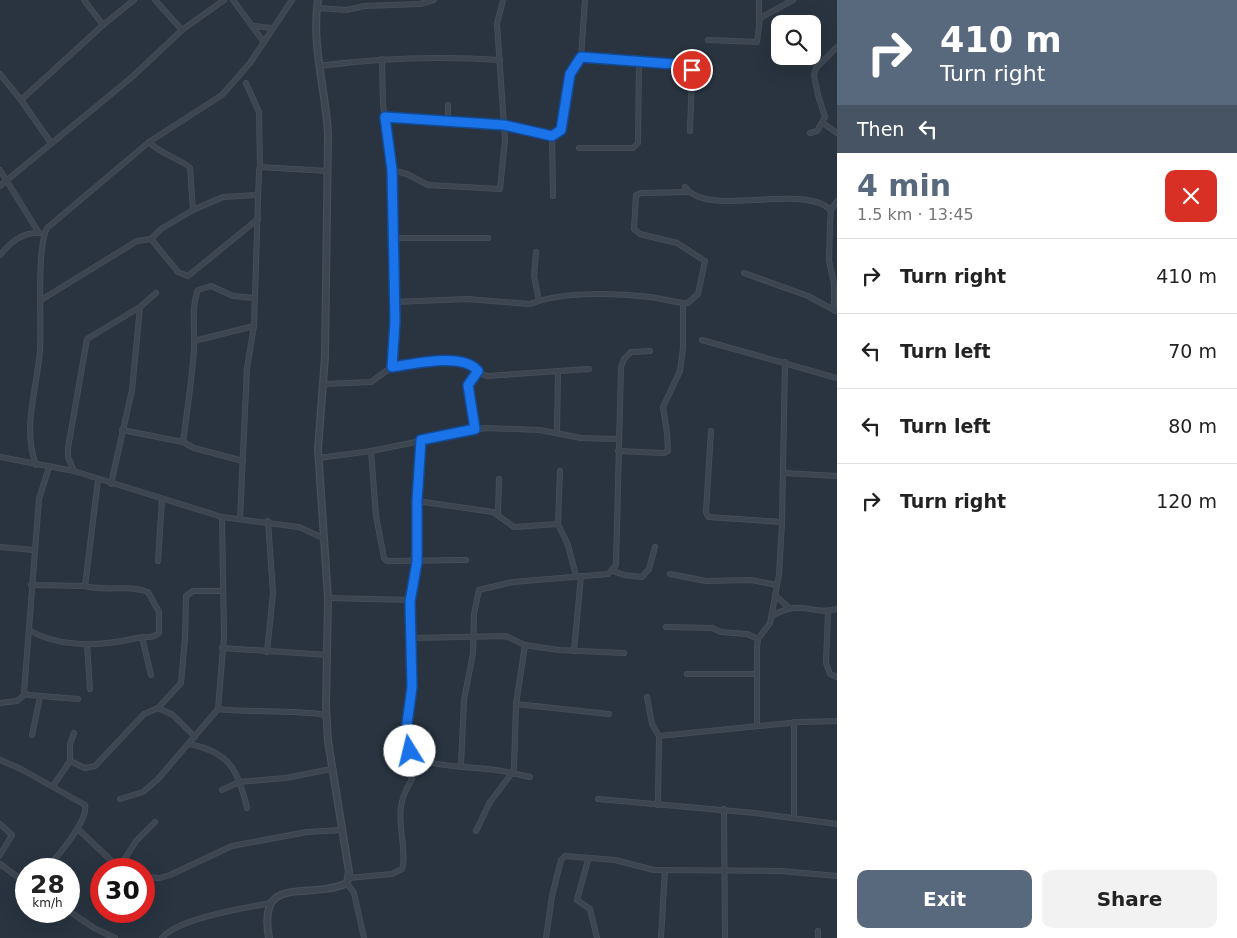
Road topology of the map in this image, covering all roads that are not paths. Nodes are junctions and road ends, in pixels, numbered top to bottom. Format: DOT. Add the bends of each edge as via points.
graph roads {
  1 [pos="84,0"];
  2 [pos="134,0"];
  3 [pos="155,0"];
  4 [pos="224,0"];
  5 [pos="233,0"];
  6 [pos="292,0"];
  7 [pos="318,0"];
  8 [pos="434,0"];
  9 [pos="503,0"];
  10 [pos="584,0"];
  11 [pos="759,0"];
  12 [pos="792,0"];
  13 [pos="317,8"];
  14 [pos="759,22"];
  15 [pos="103,24"];
  16 [pos="253,26"];
  17 [pos="272,28"];
  18 [pos="182,30"];
  19 [pos="708,40"];
  20 [pos="263,41"];
  21 [pos="837,47"];
  22 [pos="581,57"];
  23 [pos="382,60"];
  24 [pos="500,60"];
  25 [pos="639,63"];
  26 [pos="319,66"];
  27 [pos="0,74"];
  28 [pos="246,83"];
  29 [pos="21,100"];
  30 [pos="448,106"];
  31 [pos="385,117"];
  32 [pos="448,122"];
  33 [pos="823,123"];
  34 [pos="504,125"];
  35 [pos="690,131"];
  36 [pos="810,132"];
  37 [pos="837,133"];
  38 [pos="552,136"];
  39 [pos="149,142"];
  40 [pos="51,143"];
  41 [pos="579,148"];
  42 [pos="260,167"];
  43 [pos="0,170"];
  44 [pos="392,170"];
  45 [pos="328,171"];
  46 [pos="7,180"];
  47 [pos="0,186"];
  48 [pos="684,187"];
  49 [pos="689,192"];
  50 [pos="258,195"];
  51 [pos="553,196"];
  52 [pos="837,201"];
  53 [pos="193,210"];
  54 [pos="831,210"];
  55 [pos="258,219"];
  56 [pos="39,233"];
  57 [pos="45,233"];
  58 [pos="151,238"];
  59 [pos="393,238"];
  60 [pos="488,238"];
  61 [pos="536,252"];
  62 [pos="0,255"];
  63 [pos="744,273"];
  64 [pos="156,293"];
  65 [pos="254,298"];
  66 [pos="41,300"];
  67 [pos="539,301"];
  68 [pos="394,302"];
  69 [pos="682,304"];
  70 [pos="140,307"];
  71 [pos="836,310"];
  72 [pos="254,326"];
  73 [pos="702,340"];
  74 [pos="194,341"];
  75 [pos="650,350"];
  76 [pos="785,362"];
  77 [pos="392,367"];
  78 [pos="589,369"];
  79 [pos="478,371"];
  80 [pos="558,371"];
  81 [pos="837,378"];
  82 [pos="324,384"];
  83 [pos="475,429"];
  84 [pos="122,430"];
  85 [pos="710,431"];
  86 [pos="557,434"];
  87 [pos="421,440"];
  88 [pos="618,440"];
  89 [pos="183,442"];
  90 [pos="371,451"];
  91 [pos="618,451"];
  92 [pos="0,457"];
  93 [pos="318,458"];
  94 [pos="243,461"];
  95 [pos="36,465"];
  96 [pos="49,467"];
  97 [pos="560,471"];
  98 [pos="74,472"];
  99 [pos="783,473"];
  100 [pos="837,476"];
  101 [pos="499,479"];
  102 [pos="98,480"];
  103 [pos="111,484"];
  104 [pos="162,499"];
  105 [pos="417,501"];
  106 [pos="498,514"];
  107 [pos="222,517"];
  108 [pos="240,519"];
  109 [pos="268,521"];
  110 [pos="782,522"];
  111 [pos="558,524"];
  112 [pos="323,538"];
  113 [pos="655,547"];
  114 [pos="0,548"];
  115 [pos="34,550"];
  116 [pos="466,560"];
  117 [pos="158,561"];
  118 [pos="417,562"];
  119 [pos="613,571"];
  120 [pos="670,574"];
  121 [pos="578,576"];
  122 [pos="31,585"];
  123 [pos="777,585"];
  124 [pos="85,586"];
  125 [pos="223,591"];
  126 [pos="775,595"];
  127 [pos="328,598"];
  128 [pos="410,600"];
  129 [pos="788,607"];
  130 [pos="837,609"];
  131 [pos="828,612"];
  132 [pos="772,616"];
  133 [pos="666,627"];
  134 [pos="28,630"];
  135 [pos="474,635"];
  136 [pos="142,637"];
  137 [pos="411,638"];
  138 [pos="758,639"];
  139 [pos="87,644"];
  140 [pos="525,645"];
  141 [pos="222,648"];
  142 [pos="574,651"];
  143 [pos="266,652"];
  144 [pos="624,653"];
  145 [pos="329,655"];
  146 [pos="687,674"];
  147 [pos="756,674"];
  148 [pos="151,676"];
  149 [pos="837,677"];
  150 [pos="90,689"];
  151 [pos="24,694"];
  152 [pos="40,696"];
  153 [pos="647,697"];
  154 [pos="78,699"];
  155 [pos="0,703"];
  156 [pos="516,704"];
  157 [pos="158,708"];
  158 [pos="218,709"];
  159 [pos="609,714"];
  160 [pos="326,715"];
  161 [pos="837,721"];
  162 [pos="794,722"];
  163 [pos="757,726"];
  164 [pos="74,733"];
  165 [pos="32,735"];
  166 [pos="659,736"];
  167 [pos="195,737"];
  168 [pos="189,744"];
  169 [pos="0,760"];
  170 [pos="70,761"];
  171 [pos="461,765"];
  172 [pos="331,769"];
  173 [pos="512,773"];
  174 [pos="530,777"];
  175 [pos="412,779"];
  176 [pos="239,782"];
  177 [pos="53,786"];
  178 [pos="222,790"];
  179 [pos="120,799"];
  180 [pos="598,799"];
  181 [pos="658,805"];
  182 [pos="247,808"];
  183 [pos="724,809"];
  184 [pos="794,818"];
  185 [pos="155,822"];
  186 [pos="0,824"];
  187 [pos="837,824"];
  188 [pos="78,829"];
  189 [pos="342,830"];
  190 [pos="476,831"];
  191 [pos="0,855"];
  192 [pos="58,858"];
  193 [pos="108,858"];
  194 [pos="125,858"];
  195 [pos="588,860"];
  196 [pos="0,864"];
  197 [pos="665,870"];
  198 [pos="726,870"];
  199 [pos="15,875"];
  200 [pos="837,876"];
  201 [pos="155,878"];
  202 [pos="348,881"];
  203 [pos="271,903"];
  204 [pos="80,918"];
  205 [pos="818,931"];
  206 [pos="115,938"];
  207 [pos="162,938"];
  208 [pos="269,938"];
  209 [pos="364,938"];
  210 [pos="546,938"];
  211 [pos="597,938"];
  212 [pos="661,938"];
  213 [pos="725,938"];
  214 [pos="818,938"];
  1 -- 15 [label="street"];
  2 -- 15 [label="street"];
  3 -- 18 [label="street"];
  4 -- 18 [label="street"];
  5 -- 16 [label="street"];
  6 -- 17 [label="street"];
  7 -- 13 [label="street"];
  8 -- 13 [label="street" via="347,10"];
  9 -- 24 [label="street" via="497,24"];
  10 -- 22 [label="street"];
  11 -- 14 [label="street"];
  12 -- 14 [label="street" via="762,16"];
  13 -- 26 [label="street"];
  14 -- 19 [label="street" via="757,42"];
  15 -- 29 [label="street"];
  16 -- 17 [label="street"];
  16 -- 20 [label="street"];
  17 -- 20 [label="street"];
  18 -- 40 [label="street" via="132,77"];
  20 -- 39 [label="street" via="250,63 222,95"];
  21 -- 33 [label="street" via="816,68 814,75 825,112"];
  22 -- 25 [label="street"];
  22 -- 38 [label="street" via="570,74 561,130"];
  23 -- 24 [label="street" via="446,57"];
  23 -- 26 [label="street"];
  23 -- 31 [label="street"];
  24 -- 34 [label="street"];
  25 -- 35 [label="street" via="691,67"];
  25 -- 41 [label="street" via="638,143 633,148"];
  26 -- 45 [label="street" via="327,112"];
  27 -- 29 [label="street"];
  28 -- 42 [label="street" via="259,112"];
  29 -- 40 [label="street"];
  30 -- 32 [label="street"];
  31 -- 32 [label="street"];
  31 -- 44 [label="street"];
  32 -- 34 [label="street"];
  33 -- 36 [label="street" via="818,131"];
  33 -- 37 [label="street"];
  34 -- 38 [label="street"];
  34 -- 44 [label="street" via="504,164 498,191 428,185"];
  38 -- 51 [label="street"];
  39 -- 53 [label="street" via="156,150 190,168"];
  39 -- 57 [label="street" via="53,222"];
  40 -- 46 [label="street"];
  42 -- 45 [label="street"];
  42 -- 50 [label="street"];
  43 -- 46 [label="street"];
  44 -- 59 [label="street"];
  45 -- 82 [label="street"];
  46 -- 47 [label="street"];
  46 -- 56 [label="street"];
  48 -- 49 [label="street"];
  49 -- 54 [label="street" via="719,202 758,199 820,202"];
  49 -- 69 [label="street" via="641,193 635,197 636,233 677,243 704,261 698,294 695,299"];
  50 -- 53 [label="street" via="220,198"];
  50 -- 55 [label="street"];
  52 -- 54 [label="street"];
  53 -- 58 [label="street"];
  54 -- 71 [label="street" via="829,261"];
  55 -- 58 [label="street" via="188,276 178,272"];
  55 -- 65 [label="street"];
  56 -- 57 [label="street"];
  56 -- 62 [label="street" via="17,238"];
  57 -- 66 [label="street"];
  58 -- 66 [label="street" via="137,241"];
  59 -- 60 [label="street"];
  59 -- 68 [label="street"];
  61 -- 67 [label="street" via="534,276"];
  63 -- 71 [label="street" via="808,296"];
  64 -- 70 [label="street"];
  65 -- 72 [label="street"];
  65 -- 74 [label="street" via="233,296 211,286 200,288 196,298"];
  66 -- 95 [label="street" via="40,350 32,401 32,450"];
  67 -- 68 [label="street" via="530,304 467,299"];
  67 -- 69 [label="street" via="585,295 630,295 676,300"];
  68 -- 77 [label="street"];
  69 -- 91 [label="street" via="680,371 663,403 668,451"];
  70 -- 84 [label="street" via="132,390"];
  70 -- 98 [label="street" via="87,340 68,448"];
  72 -- 74 [label="street"];
  72 -- 94 [label="street" via="247,368"];
  73 -- 76 [label="street"];
  74 -- 89 [label="street"];
  75 -- 88 [label="street" via="631,352 621,367"];
  76 -- 81 [label="street"];
  76 -- 99 [label="street"];
  77 -- 79 [label="street" via="444,360 470,363"];
  77 -- 82 [label="street" via="371,382"];
  78 -- 80 [label="street"];
  79 -- 80 [label="street" via="487,376"];
  79 -- 83 [label="street" via="468,385"];
  80 -- 86 [label="street"];
  82 -- 93 [label="street"];
  83 -- 86 [label="street" via="520,429"];
  83 -- 87 [label="street"];
  84 -- 89 [label="street"];
  84 -- 103 [label="street"];
  85 -- 110 [label="street" via="707,516"];
  86 -- 88 [label="street"];
  87 -- 90 [label="street"];
  87 -- 105 [label="street"];
  88 -- 91 [label="street"];
  89 -- 94 [label="street"];
  90 -- 93 [label="street"];
  90 -- 118 [label="street" via="376,516 384,558 387,561"];
  91 -- 119 [label="street" via="616,565"];
  92 -- 95 [label="street"];
  93 -- 112 [label="street"];
  94 -- 108 [label="street"];
  95 -- 96 [label="street"];
  96 -- 98 [label="street"];
  96 -- 115 [label="street" via="39,499"];
  97 -- 111 [label="street"];
  98 -- 102 [label="street"];
  99 -- 100 [label="street"];
  99 -- 110 [label="street"];
  101 -- 106 [label="street"];
  102 -- 103 [label="street"];
  102 -- 124 [label="street"];
  103 -- 104 [label="street"];
  104 -- 107 [label="street"];
  104 -- 117 [label="street"];
  105 -- 106 [label="street"];
  105 -- 118 [label="street"];
  106 -- 111 [label="street" via="514,527"];
  107 -- 108 [label="street"];
  107 -- 125 [label="street"];
  108 -- 109 [label="street"];
  109 -- 112 [label="street" via="298,527"];
  109 -- 143 [label="street" via="273,593"];
  110 -- 123 [label="street"];
  111 -- 121 [label="street"];
  112 -- 127 [label="street"];
  113 -- 119 [label="street" via="649,569 642,577"];
  114 -- 115 [label="street"];
  115 -- 122 [label="street"];
  116 -- 118 [label="street"];
  118 -- 128 [label="street"];
  119 -- 121 [label="street"];
  120 -- 123 [label="street" via="706,581 751,580"];
  121 -- 135 [label="street" via="481,588 476,596"];
  121 -- 142 [label="street"];
  122 -- 124 [label="street"];
  122 -- 134 [label="street"];
  123 -- 126 [label="street"];
  124 -- 136 [label="street" via="148,592 158,607 161,630 155,637"];
  125 -- 141 [label="street"];
  125 -- 157 [label="street" via="193,592 186,596 180,683"];
  126 -- 129 [label="street"];
  126 -- 132 [label="street"];
  127 -- 128 [label="street"];
  127 -- 145 [label="street"];
  128 -- 137 [label="street"];
  129 -- 131 [label="street"];
  129 -- 132 [label="street"];
  130 -- 131 [label="street"];
  131 -- 149 [label="street" via="826,663 830,674"];
  132 -- 138 [label="street"];
  133 -- 138 [label="street" via="712,628"];
  134 -- 139 [label="street" via="58,642"];
  134 -- 151 [label="street"];
  135 -- 137 [label="street"];
  135 -- 140 [label="street" via="506,636"];
  135 -- 171 [label="street" via="465,694"];
  136 -- 139 [label="street" via="124,642"];
  136 -- 148 [label="street"];
  137 -- 171 [label="street" via="412,687 406,731 410,751 418,759 436,764"];
  138 -- 147 [label="street"];
  139 -- 150 [label="street"];
  140 -- 142 [label="street"];
  140 -- 156 [label="street"];
  141 -- 143 [label="street"];
  141 -- 158 [label="street"];
  142 -- 144 [label="street"];
  143 -- 145 [label="street"];
  145 -- 160 [label="street"];
  146 -- 147 [label="street"];
  147 -- 163 [label="street"];
  151 -- 152 [label="street"];
  151 -- 155 [label="street" via="17,701"];
  152 -- 154 [label="street"];
  152 -- 165 [label="street"];
  153 -- 166 [label="street" via="652,724"];
  156 -- 159 [label="street"];
  156 -- 173 [label="street"];
  157 -- 167 [label="street" via="172,715"];
  157 -- 170 [label="street" via="144,714 95,766 85,768"];
  158 -- 160 [label="street"];
  158 -- 167 [label="street"];
  160 -- 172 [label="street"];
  161 -- 162 [label="street"];
  162 -- 163 [label="street"];
  162 -- 184 [label="street"];
  163 -- 166 [label="street"];
  164 -- 170 [label="street"];
  166 -- 181 [label="street"];
  167 -- 168 [label="street"];
  168 -- 176 [label="street" via="222,755"];
  168 -- 179 [label="street" via="143,792"];
  169 -- 177 [label="street"];
  170 -- 177 [label="street"];
  171 -- 173 [label="street"];
  172 -- 176 [label="street" via="286,778"];
  172 -- 189 [label="street"];
  173 -- 174 [label="street"];
  173 -- 190 [label="street" via="490,802"];
  175 -- 202 [label="street" via="400,801 399,810 402,870"];
  176 -- 178 [label="street"];
  176 -- 182 [label="street"];
  177 -- 188 [label="street" via="86,805 86,813"];
  180 -- 181 [label="street"];
  181 -- 183 [label="street"];
  183 -- 184 [label="street"];
  183 -- 198 [label="street"];
  184 -- 187 [label="street"];
  185 -- 194 [label="street" via="136,841"];
  186 -- 191 [label="street" via="12,833"];
  188 -- 192 [label="street"];
  188 -- 193 [label="street"];
  189 -- 201 [label="street" via="307,832 232,846 170,875"];
  189 -- 202 [label="street" via="349,867"];
  195 -- 197 [label="street" via="597,858"];
  195 -- 210 [label="street" via="563,857 552,896"];
  195 -- 211 [label="street" via="577,900 590,910"];
  196 -- 199 [label="street"];
  197 -- 198 [label="street"];
  197 -- 212 [label="street"];
  198 -- 200 [label="street"];
  198 -- 213 [label="street"];
  202 -- 203 [label="street" via="330,890 284,892"];
  202 -- 209 [label="street" via="354,893"];
  203 -- 207 [label="street" via="187,923 173,928"];
  203 -- 208 [label="street" via="267,916"];
  204 -- 206 [label="street"];
  205 -- 214 [label="street"];
}
